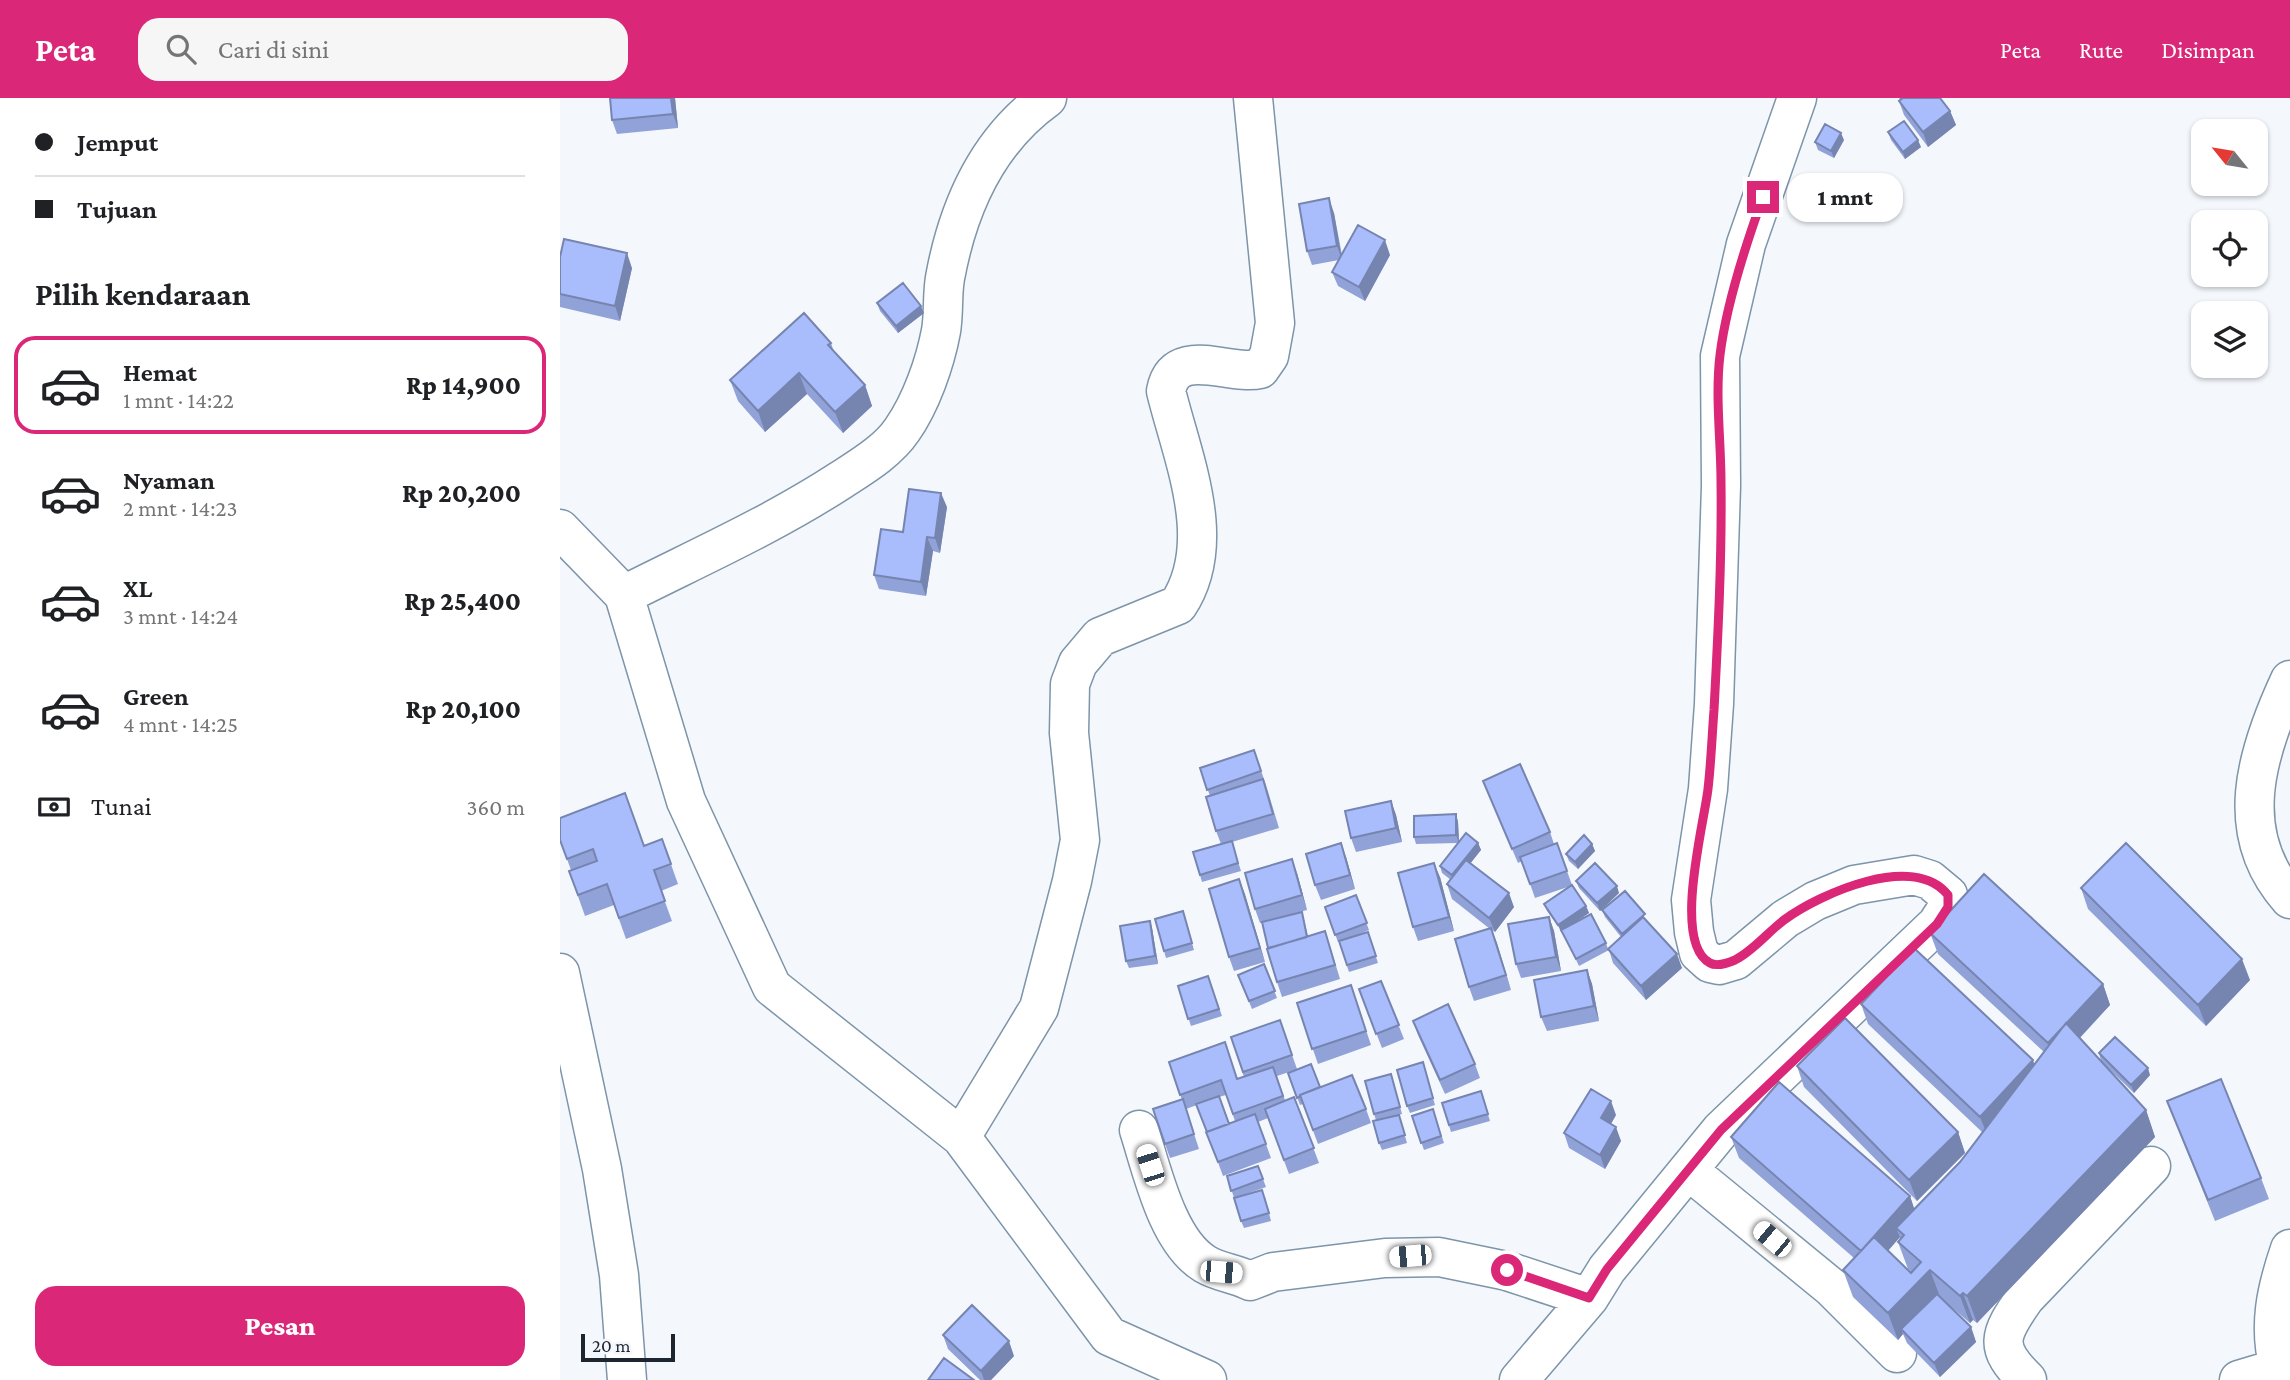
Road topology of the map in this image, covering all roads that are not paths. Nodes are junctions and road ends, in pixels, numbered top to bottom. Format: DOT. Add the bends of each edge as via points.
graph roads {
  1 [pos="1047,98"];
  2 [pos="1253,98"];
  3 [pos="1797,98"];
  4 [pos="560,529"];
  5 [pos="624,594"];
  6 [pos="2290,680"];
  7 [pos="2290,899"];
  8 [pos="560,973"];
  9 [pos="1139,1130"];
  10 [pos="961,1138"];
  11 [pos="2151,1166"];
  12 [pos="1688,1170"];
  13 [pos="2290,1249"];
  14 [pos="1589,1298"];
  15 [pos="1897,1353"];
  16 [pos="2285,1369"];
  17 [pos="626,1380"];
  18 [pos="1207,1380"];
  19 [pos="1519,1380"];
  20 [pos="2027,1380"];
  21 [pos="2239,1380"];
  1 -- 5 [label="street" via="1007,133 971,186 950,254 941,331 920,395 901,431 867,463 803,505"];
  2 -- 10 [label="street" via="1275,323 1269,356 1260,369 1191,365 1175,369 1168,377 1166,391 1195,510 1193,573 1178,605 1100,637 1078,663 1070,684 1069,733 1080,840 1072,881 1039,1007"];
  3 -- 12 [label="street" via="1746,244 1720,356 1714,704 1708,789 1691,900 1694,932 1699,953 1719,965 1736,960 1785,919 1815,901 1853,885 1914,875 1942,887 1948,907 1937,924 1721,1130"];
  4 -- 5 [label="street"];
  5 -- 10 [label="street" via="686,801 772,987"];
  6 -- 7 [label="street" via="2258,772 2253,814 2260,854"];
  8 -- 17 [label="street" via="602,1169 619,1275"];
  9 -- 14 [label="street" via="1180,1239 1202,1262 1221,1272 1250,1281 1273,1272 1385,1258 1439,1257 1507,1270"];
  10 -- 18 [label="street" via="1109,1336"];
  11 -- 20 [label="street" via="2011,1318 2003,1340 2004,1354"];
  12 -- 14 [label="street" via="1607,1269"];
  12 -- 15 [label="street" via="1832,1288"];
  13 -- 16 [label="street" via="2280,1277 2272,1341"];
  14 -- 19 [label="street"];
  16 -- 21 [label="street"];
}
